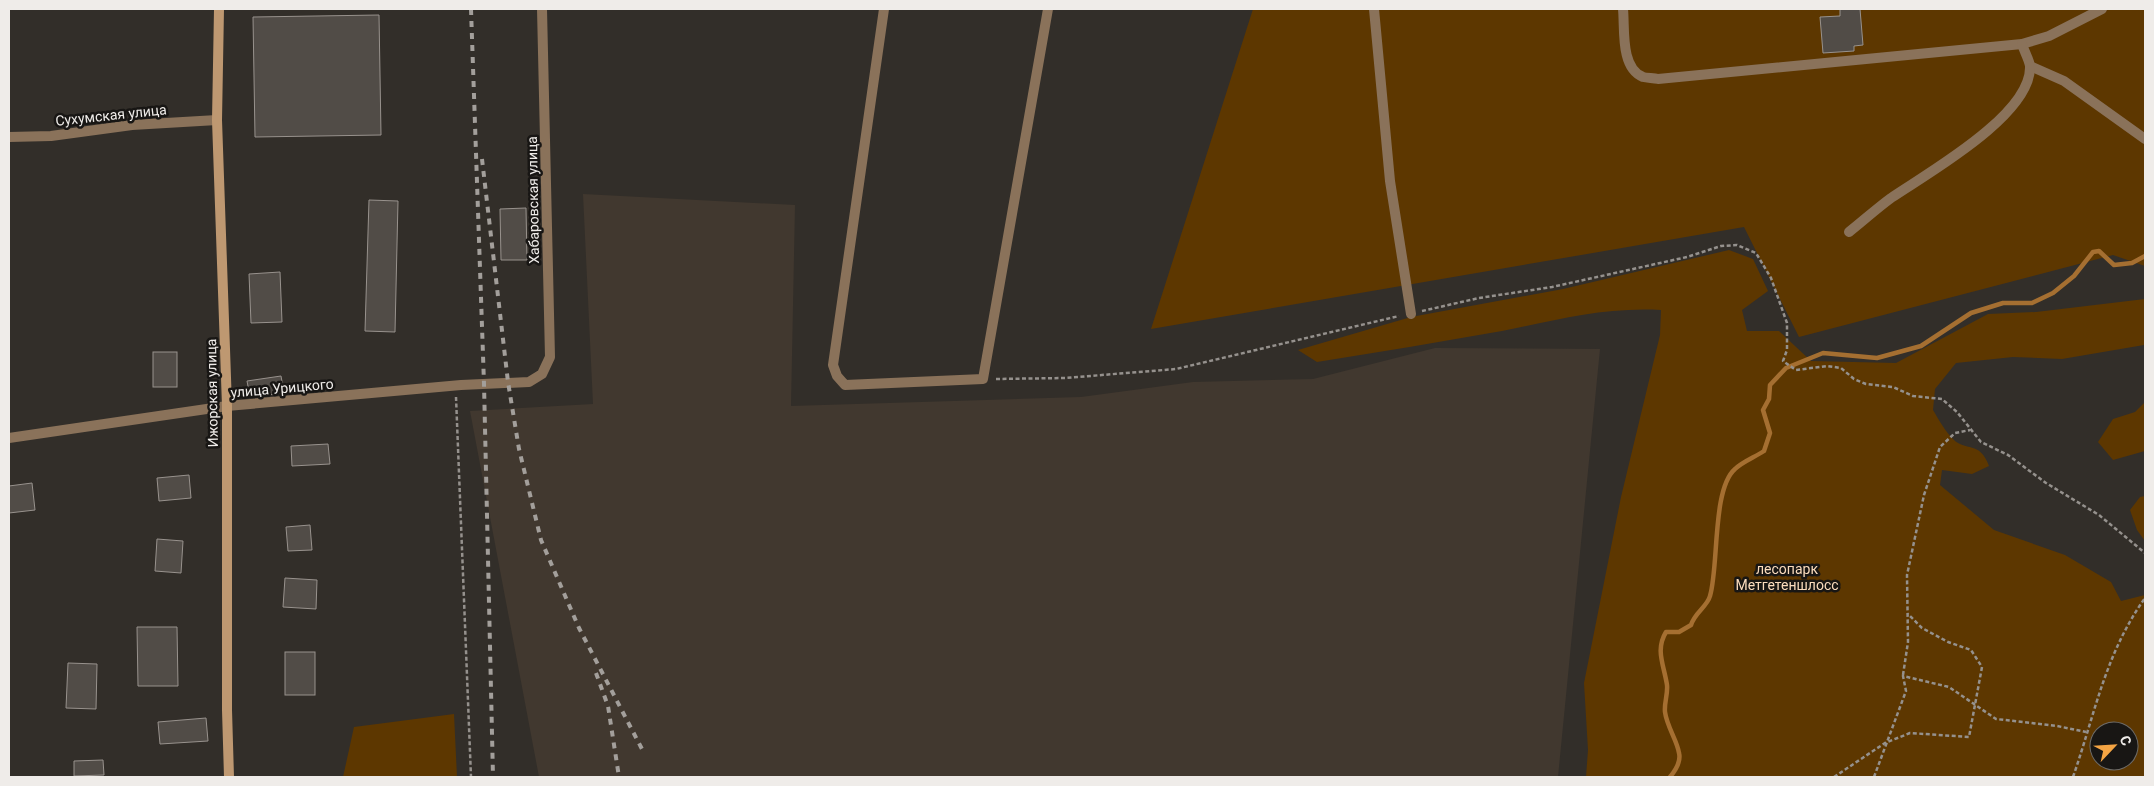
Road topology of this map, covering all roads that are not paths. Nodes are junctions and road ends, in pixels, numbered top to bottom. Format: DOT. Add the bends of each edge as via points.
graph roads {
  1 [pos="219,9"];
  2 [pos="542,9"];
  3 [pos="884,9"];
  4 [pos="1048,9"];
  5 [pos="1374,9"];
  6 [pos="1623,9"];
  7 [pos="2102,9"];
  8 [pos="2022,44"];
  9 [pos="2030,66"];
  10 [pos="217,120"];
  11 [pos="9,137"];
  12 [pos="2145,139"];
  13 [pos="1850,232"];
  14 [pos="1411,314"];
  15 [pos="529,382"];
  16 [pos="227,406"];
  17 [pos="9,438"];
  18 [pos="229,777"];
  1 -- 10 [label="street, Ижорская улица"];
  2 -- 15 [label="street, Хабаровская улица" via="550,357 542,374"];
  3 -- 4 [label="street" via="833,365 845,385 983,379"];
  5 -- 14 [label="street" via="1390,181"];
  6 -- 8 [label="street" via="1626,50 1631,68 1642,77 1658,79"];
  7 -- 8 [label="street" via="2049,36"];
  8 -- 9 [label="street"];
  9 -- 12 [label="street" via="2064,82"];
  9 -- 13 [label="street" via="2024,88 1998,122 1959,155 1888,200"];
  10 -- 11 [label="street, Сухумская улица" via="132,124 51,136"];
  10 -- 16 [label="street, Ижорская улица"];
  15 -- 16 [label="street, улица Урицкого"];
  16 -- 17 [label="street, улица Урицкого"];
  16 -- 18 [label="street, Ижорская улица"];
}
